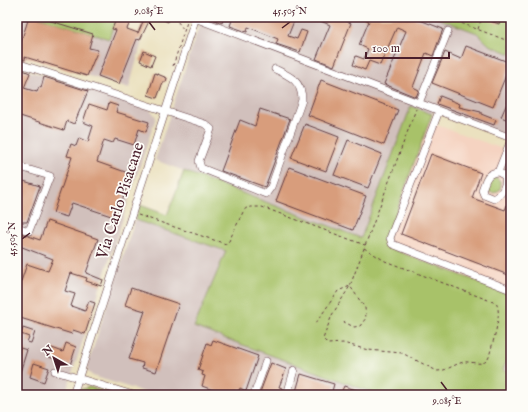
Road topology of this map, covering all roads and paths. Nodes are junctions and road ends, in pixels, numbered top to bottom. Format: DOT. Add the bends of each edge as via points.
graph roads {
  1 [pos="195,17"];
  2 [pos="445,17"];
  3 [pos="454,17"];
  4 [pos="482,17"];
  5 [pos="453,20"];
  6 [pos="478,29"];
  7 [pos="448,31"];
  8 [pos="511,42"];
  9 [pos="17,63"];
  10 [pos="275,69"];
  11 [pos="418,103"];
  12 [pos="165,110"];
  13 [pos="439,111"];
  14 [pos="511,139"];
  15 [pos="17,166"];
  16 [pos="498,172"];
  17 [pos="508,176"];
  18 [pos="132,213"];
  19 [pos="17,227"];
  20 [pos="365,245"];
  21 [pos="364,248"];
  22 [pos="350,286"];
  23 [pos="511,290"];
  24 [pos="346,319"];
  25 [pos="316,322"];
  26 [pos="266,361"];
  27 [pos="294,370"];
  28 [pos="55,371"];
  29 [pos="79,378"];
  30 [pos="124,394"];
  31 [pos="73,395"];
  32 [pos="134,395"];
  33 [pos="254,395"];
  34 [pos="287,395"];
  1 -- 11 [label="street"];
  1 -- 12 [label="street, Via Carlo Pisacane"];
  2 -- 5 [label="path"];
  3 -- 5 [label="path"];
  4 -- 6 [label="path"];
  5 -- 6 [label="path"];
  6 -- 8 [label="path"];
  7 -- 11 [label="street"];
  9 -- 12 [label="street"];
  10 -- 12 [label="street" via="292,77 300,86 302,100 271,187 266,194 201,168 199,161 211,129 205,124"];
  11 -- 13 [label="street"];
  11 -- 20 [label="path"];
  12 -- 18 [label="street, Via Carlo Pisacane"];
  13 -- 14 [label="street"];
  13 -- 23 [label="street" via="390,238 392,244"];
  14 -- 16 [label="street"];
  15 -- 19 [label="street" via="50,176 29,231"];
  16 -- 17 [label="street"];
  16 -- 17 [label="street" via="487,176 482,190 484,195 494,199 498,197"];
  18 -- 20 [label="path" via="226,244 244,210 248,207 262,207"];
  18 -- 29 [label="street, Via Carlo Pisacane"];
  20 -- 21 [label="path"];
  21 -- 22 [label="path"];
  21 -- 22 [label="path" via="385,261 496,303 498,318 488,359 483,363 464,362 437,371 402,353 368,350 343,343 328,344 324,339 328,324"];
  22 -- 24 [label="path" via="365,308 366,318 360,326 354,327 344,322"];
  22 -- 25 [label="path" via="338,292"];
  26 -- 33 [label="street"];
  27 -- 34 [label="street"];
  28 -- 29 [label="street"];
  29 -- 30 [label="street"];
  29 -- 31 [label="street, Via Carlo Pisacane"];
  30 -- 32 [label="street"];
}
